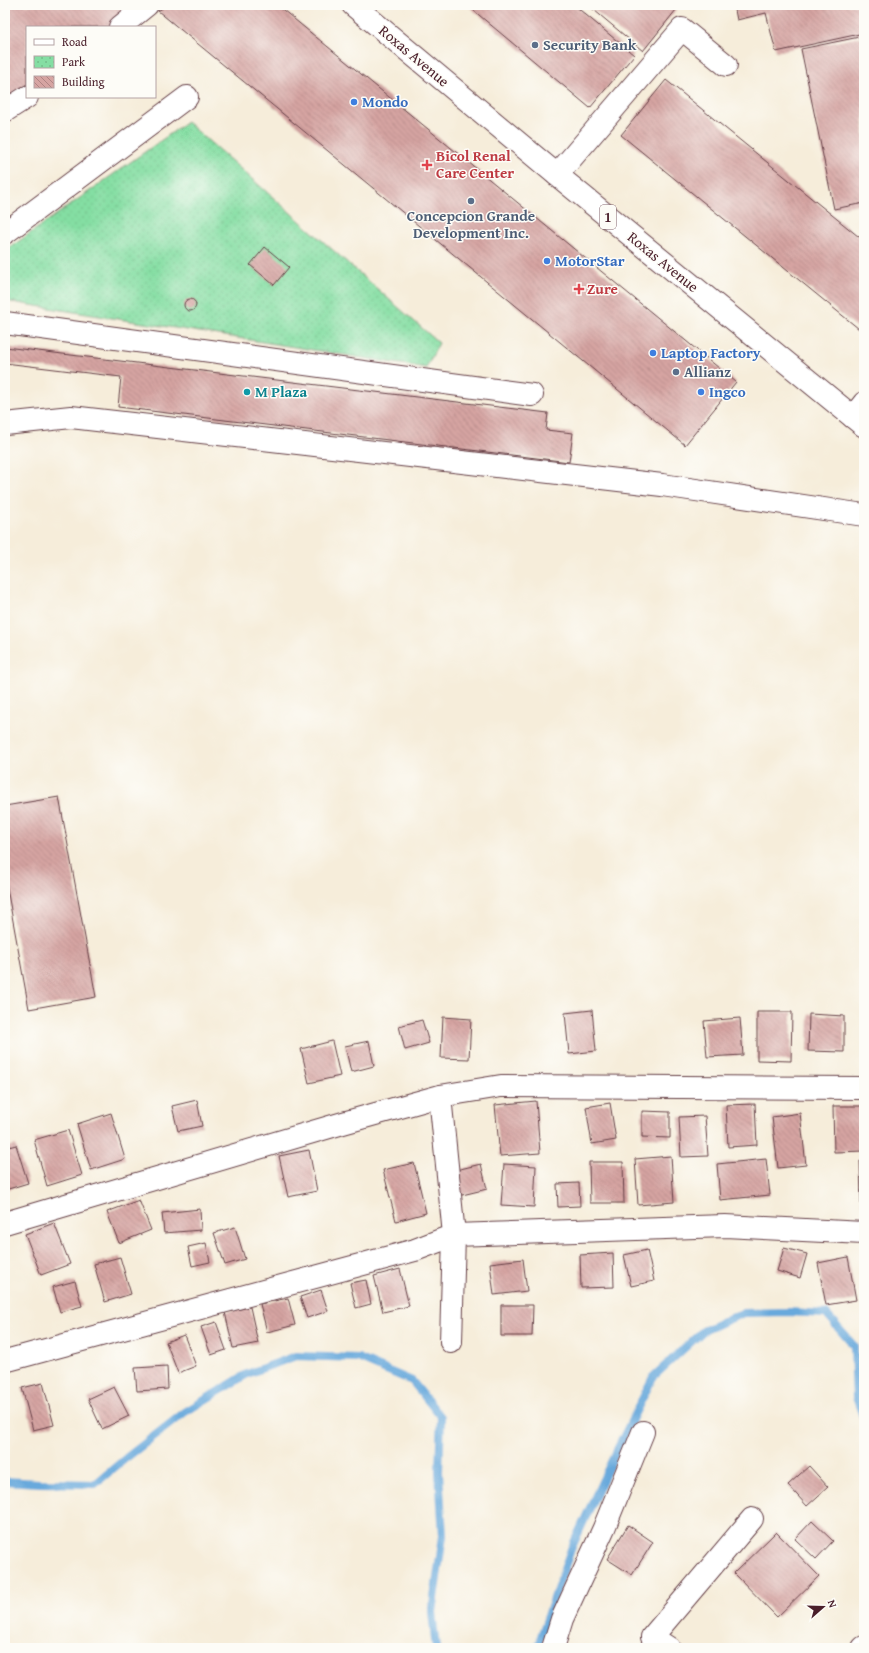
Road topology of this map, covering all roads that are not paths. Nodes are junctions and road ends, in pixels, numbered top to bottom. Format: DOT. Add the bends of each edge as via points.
graph roads {
  1 [pos="147,5"];
  2 [pos="353,5"];
  3 [pos="121,26"];
  4 [pos="726,65"];
  5 [pos="188,97"];
  6 [pos="26,98"];
  7 [pos="5,111"];
  8 [pos="556,175"];
  9 [pos="5,233"];
  10 [pos="5,323"];
  11 [pos="532,395"];
  12 [pos="860,415"];
  13 [pos="5,424"];
  14 [pos="864,515"];
  15 [pos="864,1088"];
  16 [pos="440,1096"];
  17 [pos="5,1223"];
  18 [pos="864,1233"];
  19 [pos="454,1235"];
  20 [pos="451,1342"];
  21 [pos="5,1361"];
  22 [pos="643,1432"];
  23 [pos="752,1519"];
  24 [pos="553,1648"];
  25 [pos="669,1648"];
  1 -- 3 [label="street"];
  2 -- 8 [label="street, Roxas Avenue / 1"];
  4 -- 8 [label="street" via="682,29"];
  5 -- 9 [label="street"];
  6 -- 7 [label="street"];
  8 -- 12 [label="street, Roxas Avenue / 1"];
  10 -- 11 [label="street"];
  13 -- 14 [label="street" via="71,417 662,485"];
  15 -- 16 [label="street" via="501,1086"];
  16 -- 17 [label="street"];
  16 -- 19 [label="street"];
  18 -- 19 [label="street" via="726,1226"];
  19 -- 20 [label="street"];
  19 -- 21 [label="street" via="415,1250"];
  22 -- 24 [label="street" via="604,1528 562,1620"];
  23 -- 25 [label="street" via="652,1637"];
}
